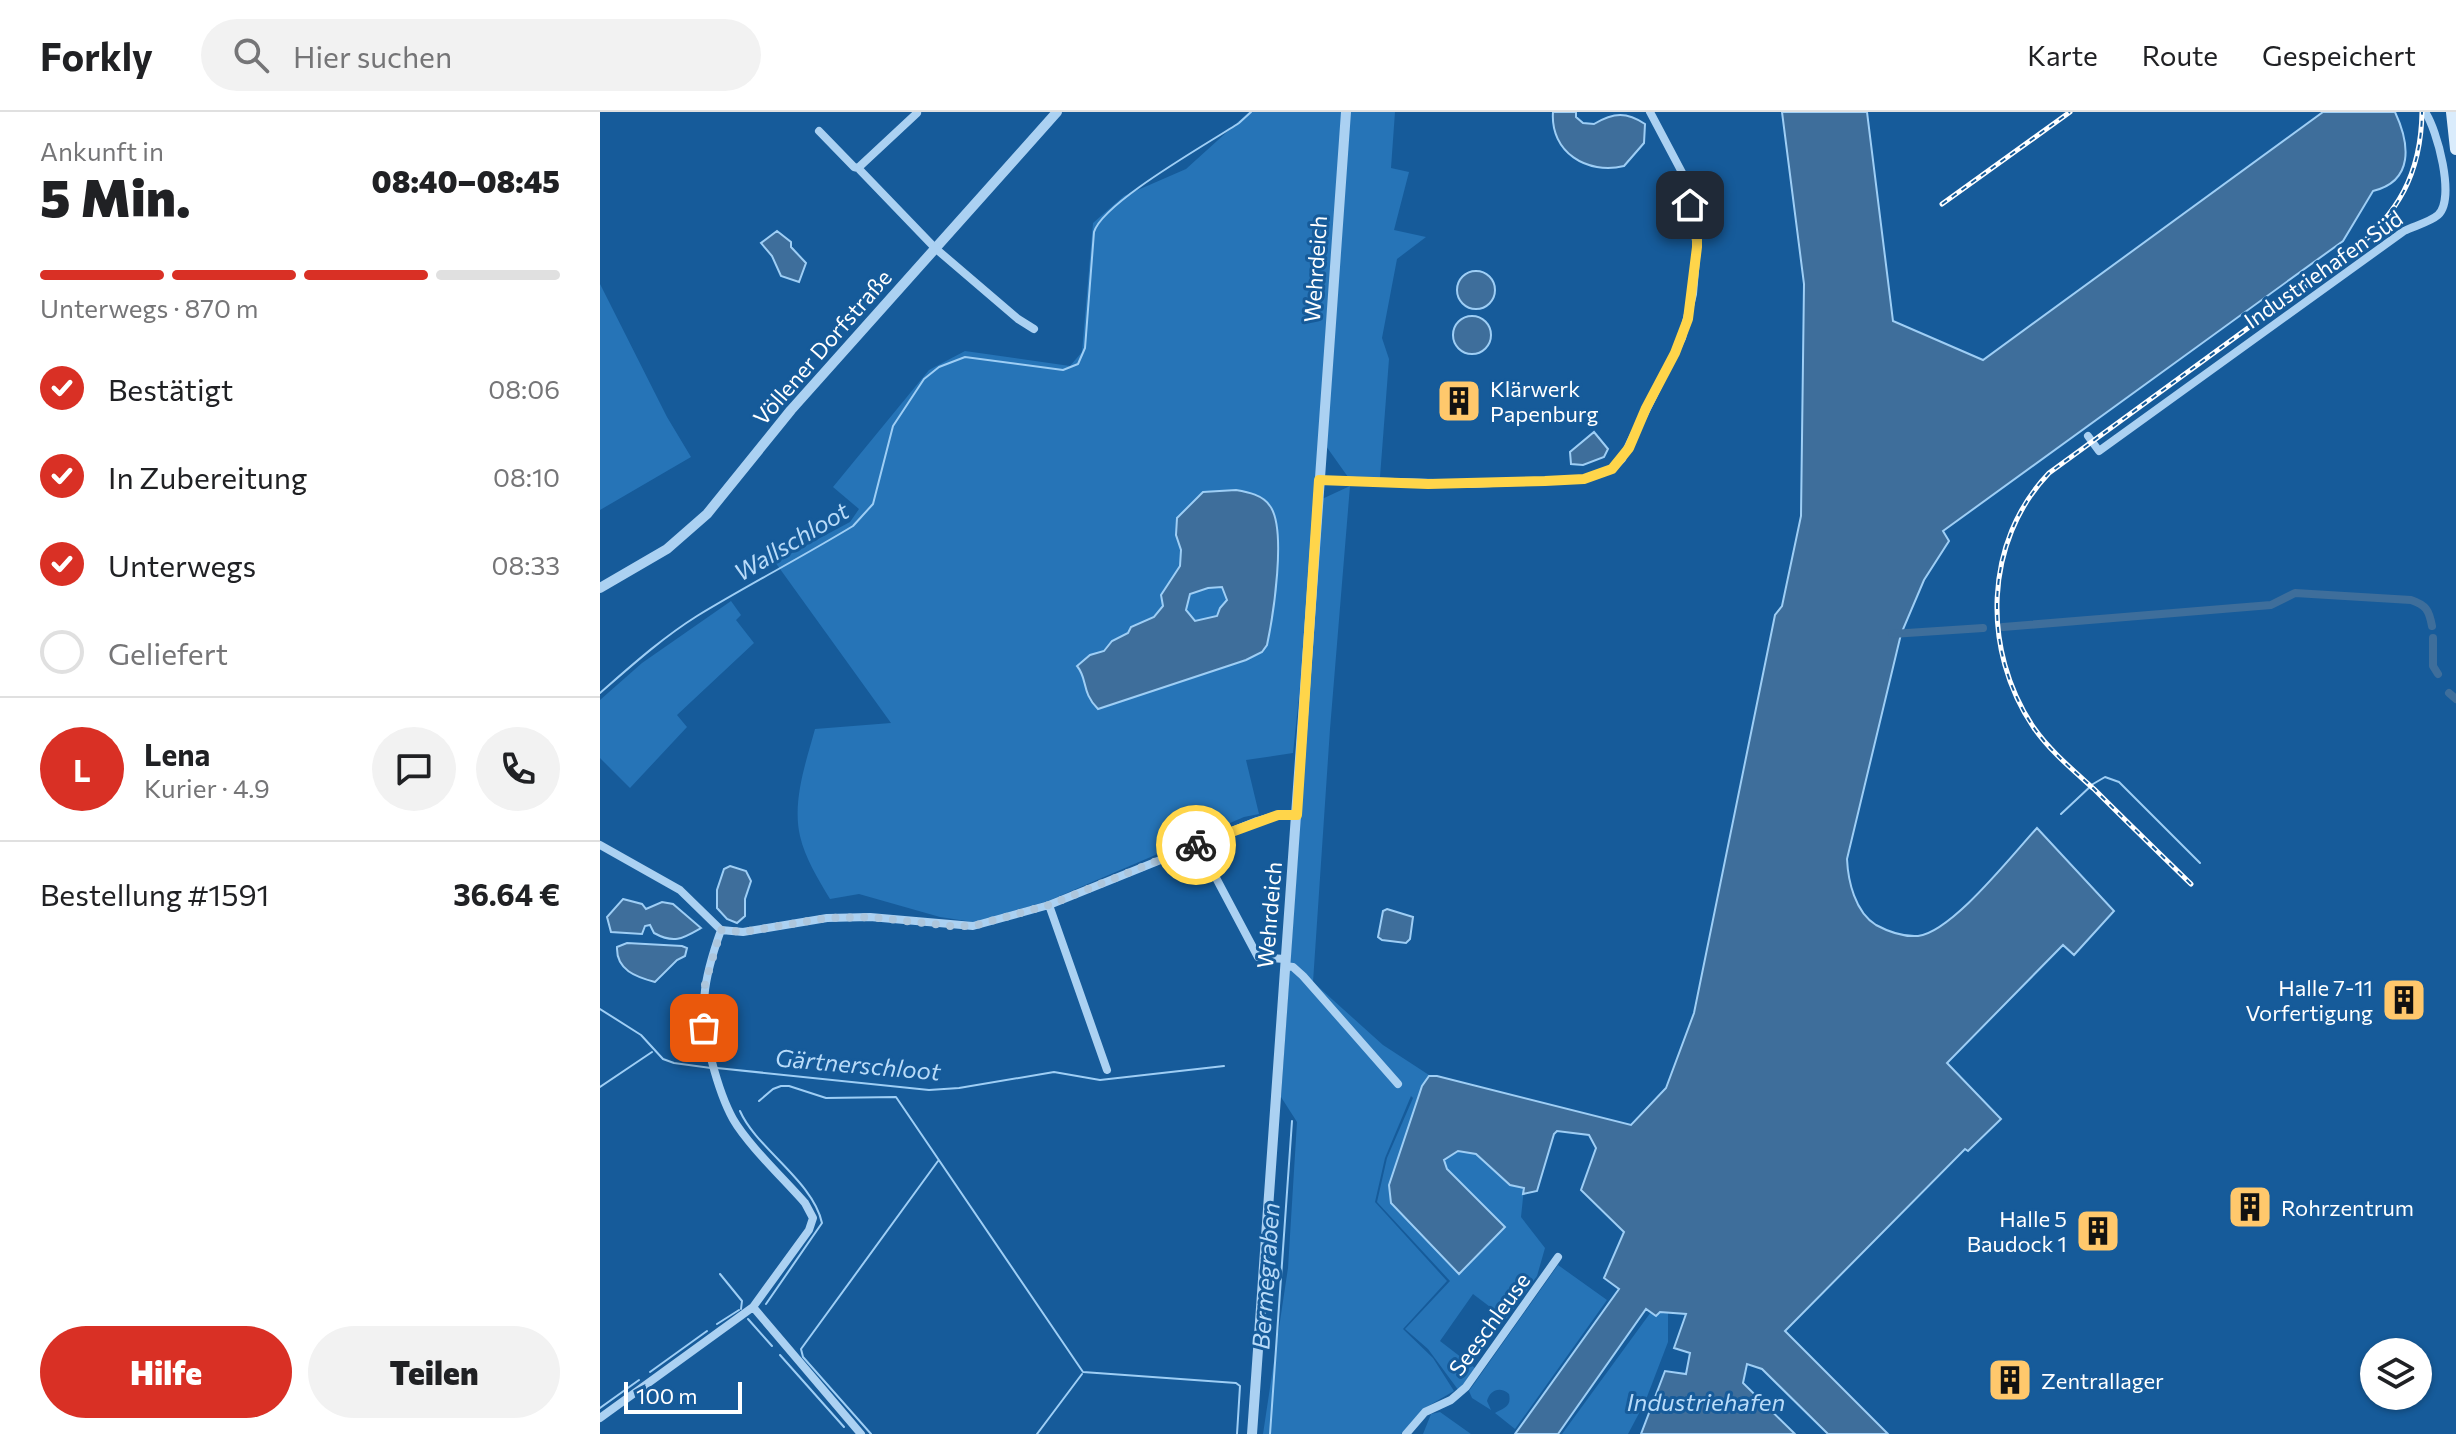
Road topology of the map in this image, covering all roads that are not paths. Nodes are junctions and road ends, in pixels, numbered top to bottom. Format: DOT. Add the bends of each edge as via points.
graph roads {
  1 [pos="1057,112"];
  2 [pos="1346,112"];
  3 [pos="1650,112"];
  4 [pos="2425,112"];
  5 [pos="2452,112"];
  6 [pos="917,113"];
  7 [pos="819,131"];
  8 [pos="2456,149"];
  9 [pos="858,168"];
  10 [pos="935,248"];
  11 [pos="1034,329"];
  12 [pos="2088,436"];
  13 [pos="1319,480"];
  14 [pos="600,588"];
  15 [pos="1297,815"];
  16 [pos="1198,844"];
  17 [pos="600,845"];
  18 [pos="1049,905"];
  19 [pos="721,930"];
  20 [pos="1285,962"];
  21 [pos="1107,1070"];
  22 [pos="1398,1084"];
  23 [pos="1558,1257"];
  24 [pos="753,1307"];
  25 [pos="600,1418"];
  26 [pos="861,1434"];
  27 [pos="1252,1434"];
  28 [pos="1406,1434"];
  1 -- 10 [label="street, Völlener Dorfstraße"];
  2 -- 13 [label="street, Wehrdeich"];
  3 -- 13 [label="street" via="1686,180 1697,247 1682,338 1622,459 1612,469 1584,479 1428,484"];
  4 -- 12 [label="street, Industriehafen Süd" via="2439,143 2444,186 2443,208 2437,216 2404,231 2099,451"];
  5 -- 8 [label="main road"];
  6 -- 9 [label="street"];
  7 -- 9 [label="street"];
  9 -- 10 [label="street"];
  10 -- 11 [label="street"];
  10 -- 14 [label="street, Völlener Dorfstraße" via="707,514 667,549"];
  13 -- 15 [label="street, Wehrdeich"];
  15 -- 16 [label="street" via="1278,815"];
  15 -- 20 [label="street, Wehrdeich"];
  16 -- 18 [label="street"];
  16 -- 20 [label="street" via="1258,957"];
  17 -- 19 [label="street" via="680,890"];
  18 -- 19 [label="street" via="973,926 870,917"];
  18 -- 21 [label="street"];
  19 -- 24 [label="street" via="702,1008 723,1099 734,1122 813,1218"];
  20 -- 22 [label="street"];
  20 -- 27 [label="street, Wehrdeich"];
  23 -- 28 [label="street, Seeschleuse" via="1466,1387 1425,1412"];
  24 -- 25 [label="street"];
  24 -- 26 [label="street"];
}
